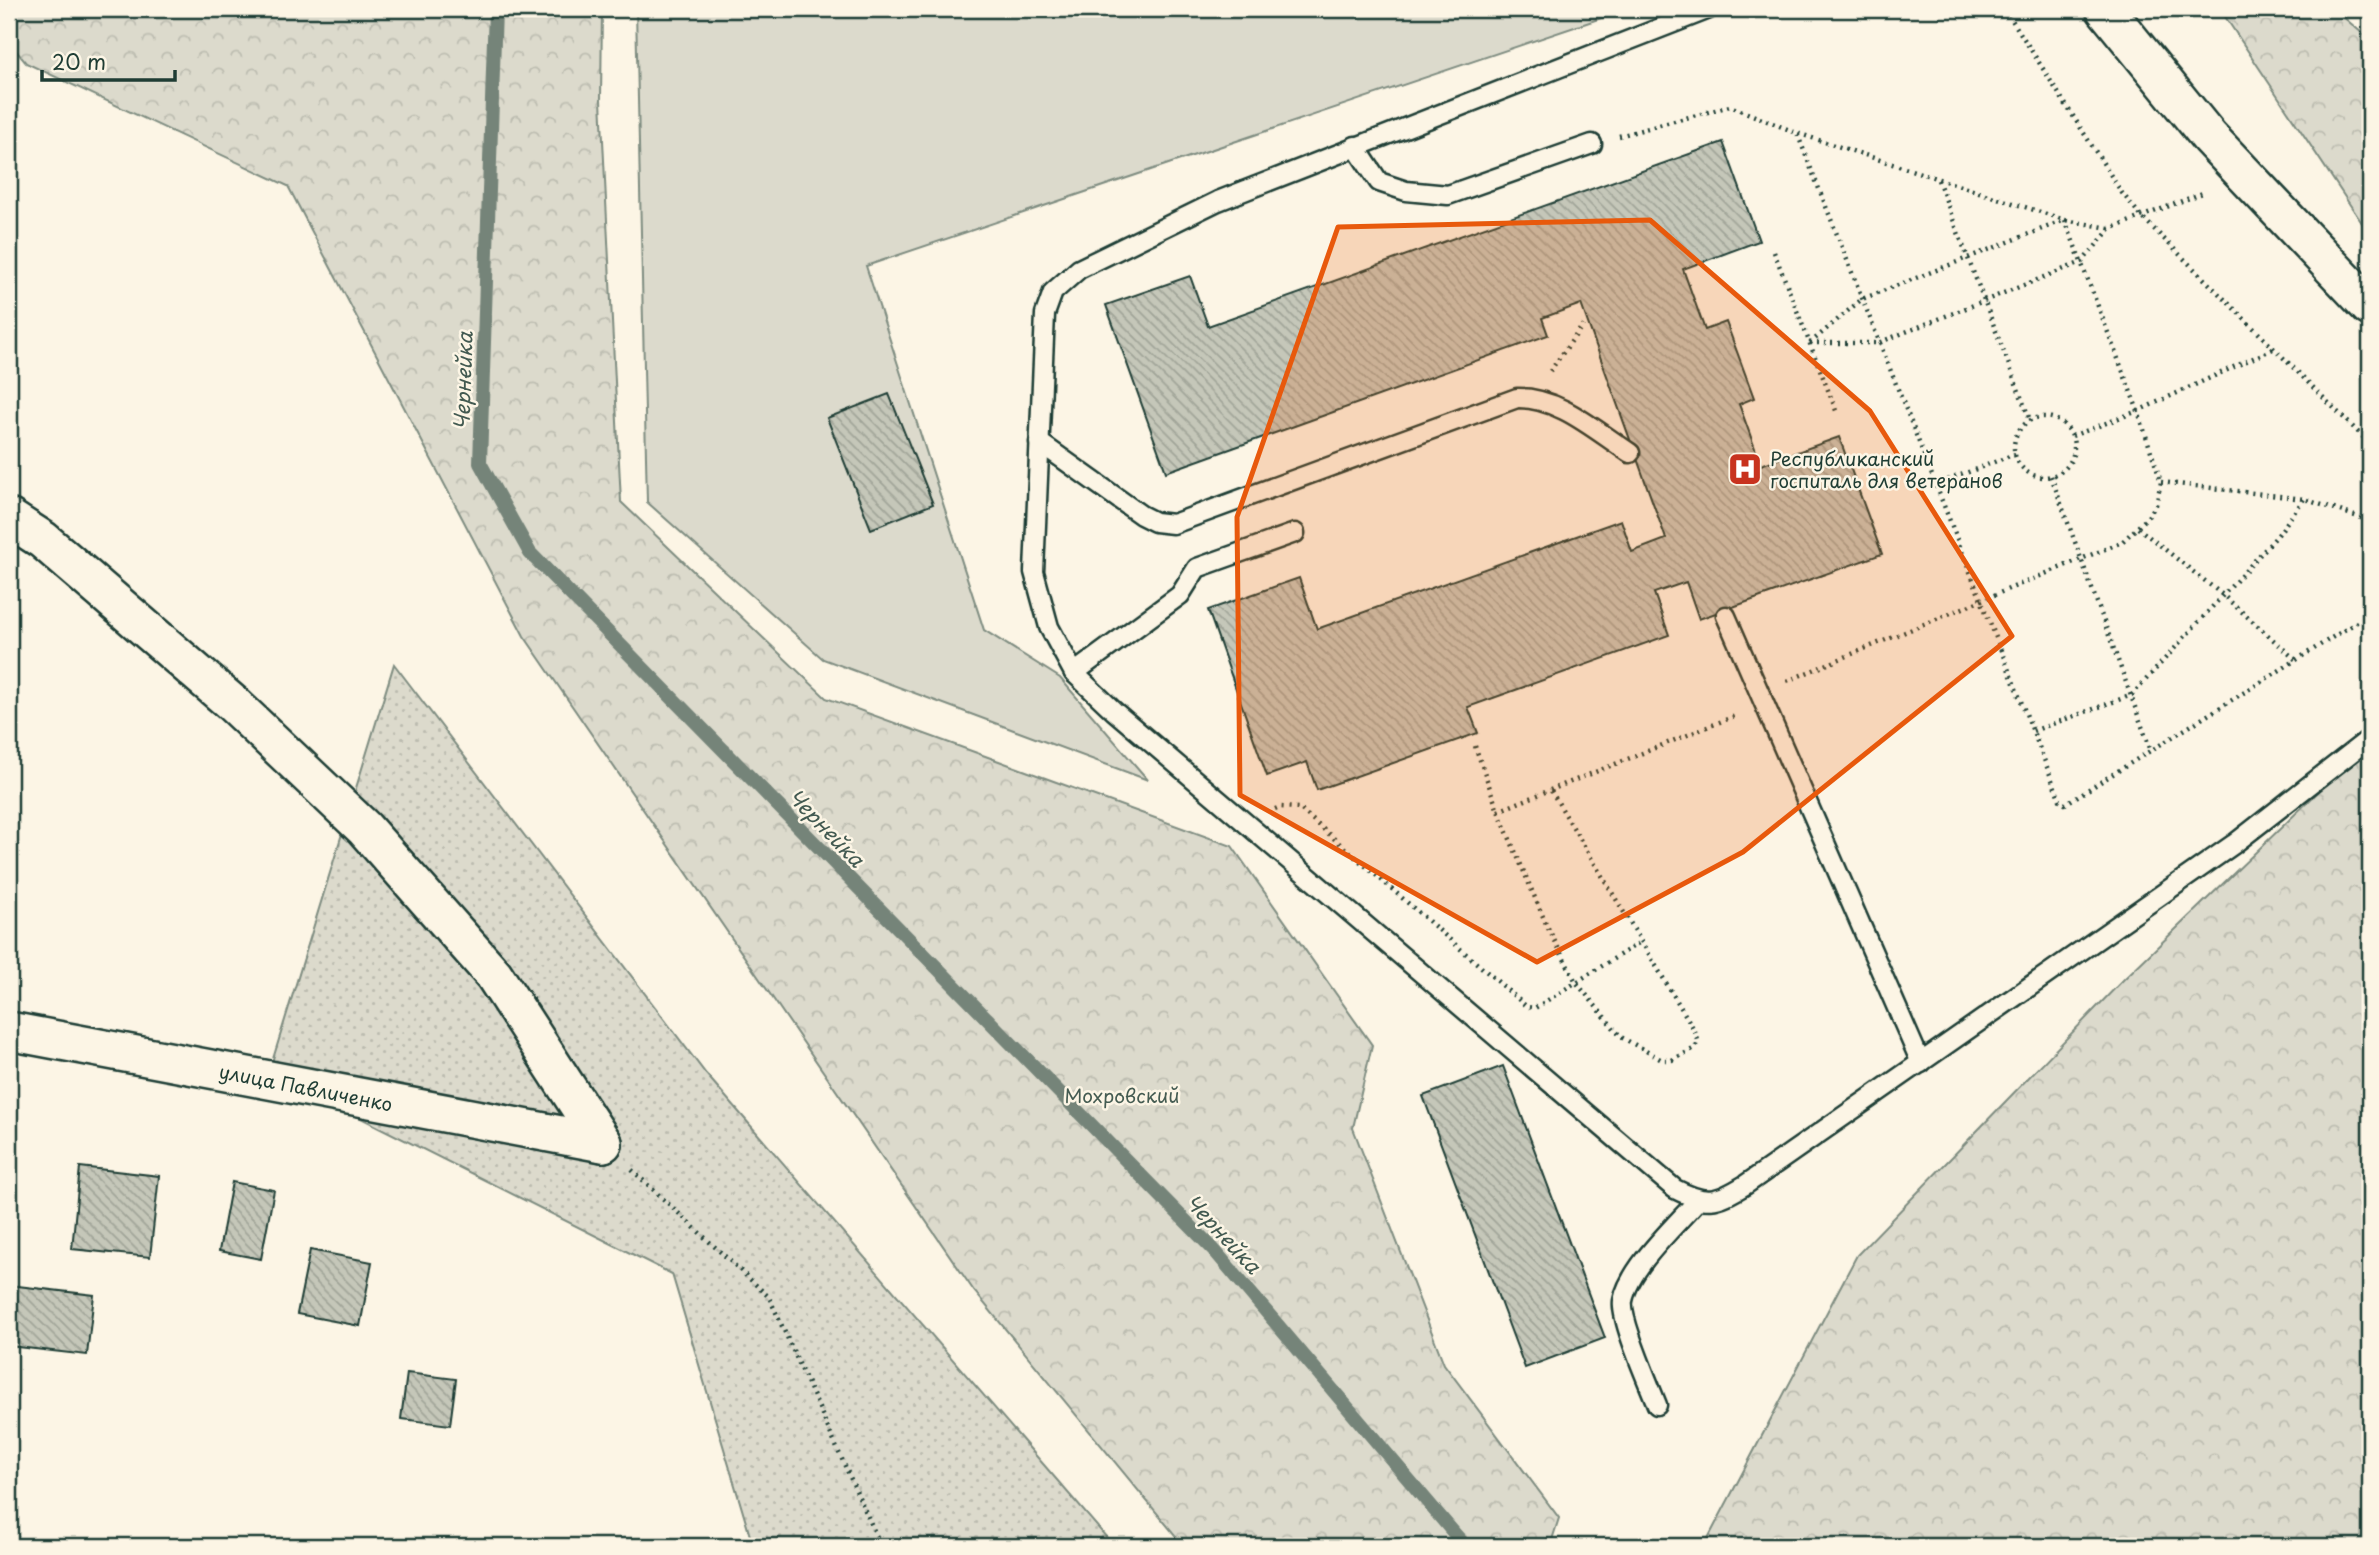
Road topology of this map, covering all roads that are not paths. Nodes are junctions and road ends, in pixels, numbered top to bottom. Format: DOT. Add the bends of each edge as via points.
graph roads {
  1 [pos="1709,9"];
  2 [pos="2105,9"];
  3 [pos="1592,144"];
  4 [pos="1354,146"];
  5 [pos="2370,307"];
  6 [pos="1039,442"];
  7 [pos="1630,453"];
  8 [pos="9,518"];
  9 [pos="1295,533"];
  10 [pos="1726,616"];
  11 [pos="1074,673"];
  12 [pos="2370,738"];
  13 [pos="9,1031"];
  14 [pos="1922,1063"];
  15 [pos="1697,1200"];
  16 [pos="1657,1405"];
  1 -- 4 [label="lane"];
  2 -- 5 [label="street" via="2245,177"];
  3 -- 4 [label="lane" via="1448,195 1406,191 1379,182"];
  4 -- 6 [label="lane" via="1195,212 1079,269 1053,292 1045,314"];
  6 -- 7 [label="lane" via="1141,515 1173,524 1517,398 1532,397 1570,414"];
  6 -- 11 [label="lane" via="1034,572 1049,627"];
  8 -- 13 [label="street, улица Павличенко" via="43,540 232,703 364,828 494,975 603,1143"];
  9 -- 11 [label="lane" via="1197,568 1180,595"];
  10 -- 14 [label="lane"];
  11 -- 15 [label="lane" via="1675,1189"];
  12 -- 14 [label="lane" via="2234,844"];
  14 -- 15 [label="lane" via="1721,1200"];
  15 -- 16 [label="lane" via="1638,1269 1622,1302"];
}
